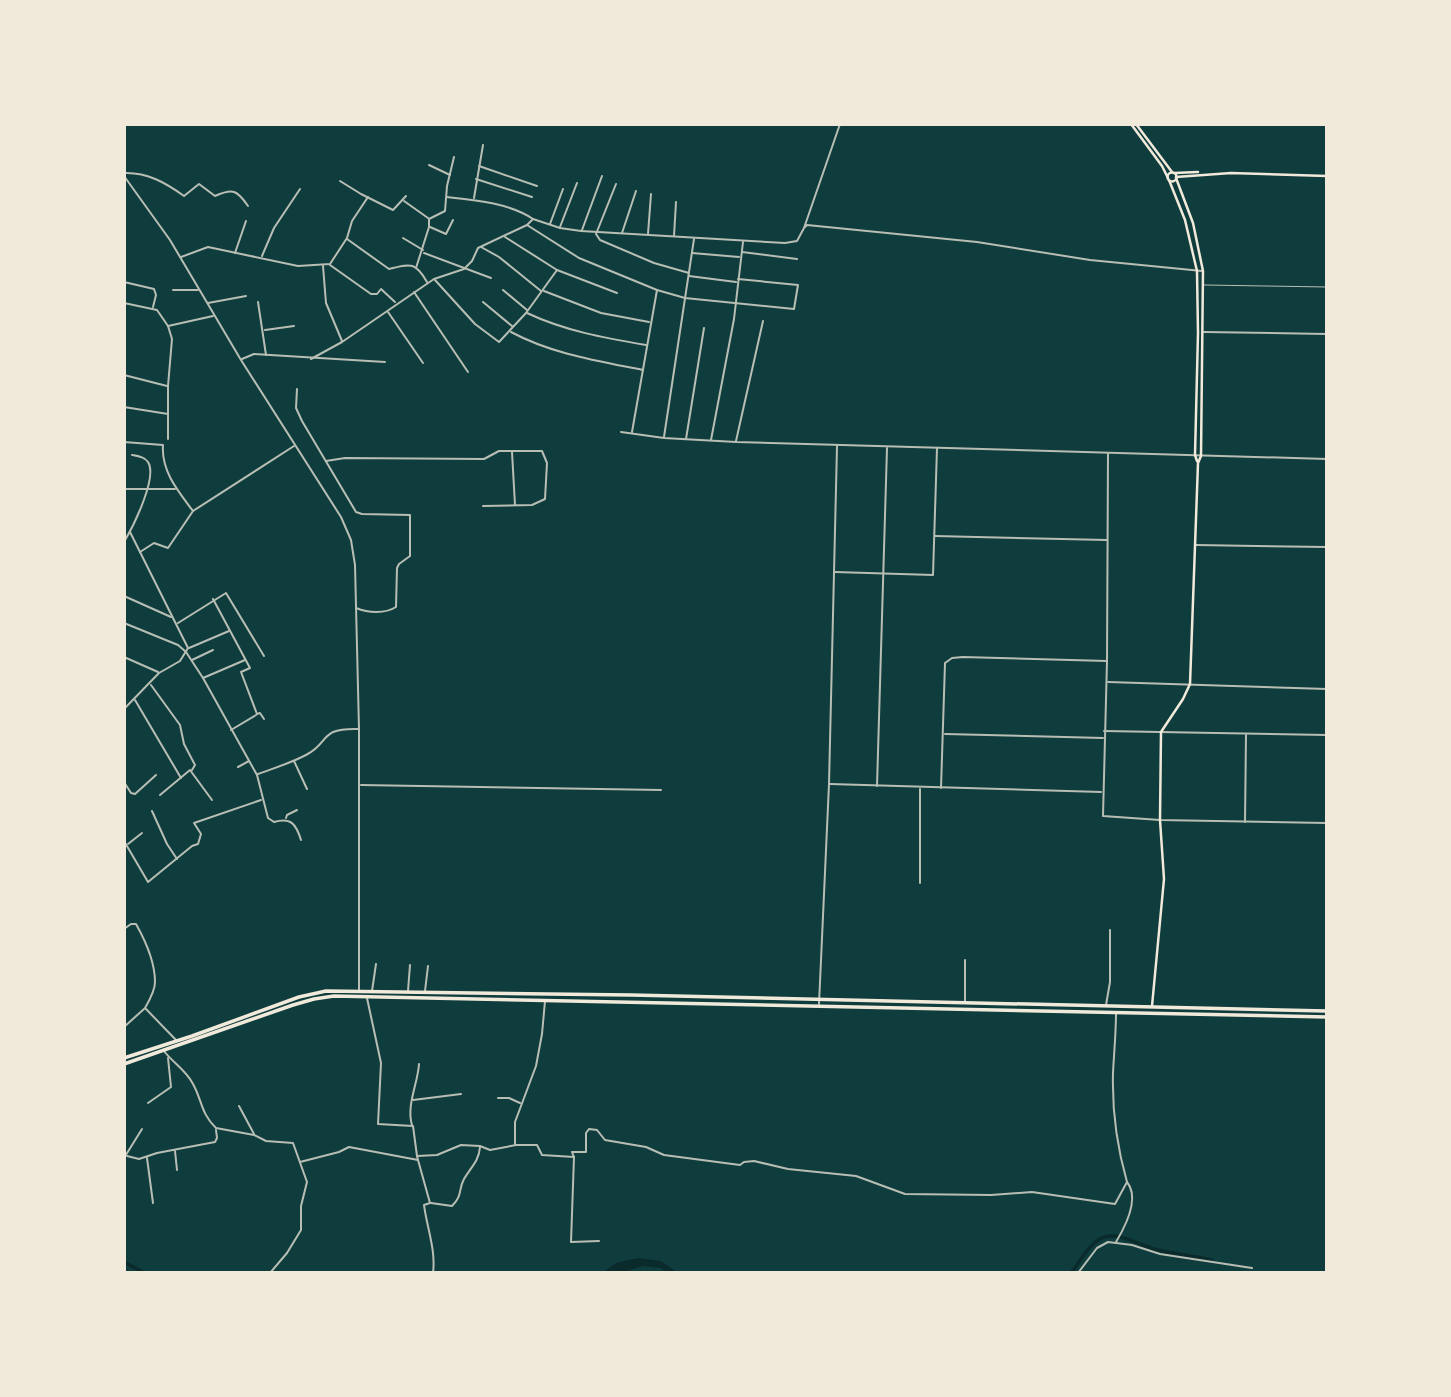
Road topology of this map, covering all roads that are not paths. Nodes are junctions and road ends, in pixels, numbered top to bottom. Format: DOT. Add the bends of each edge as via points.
graph roads {
  1 [pos="840,124"];
  2 [pos="1131,124"];
  3 [pos="1136,124"];
  4 [pos="483,145"];
  5 [pos="454,157"];
  6 [pos="429,165"];
  7 [pos="479,166"];
  8 [pos="124,175"];
  9 [pos="450,175"];
  10 [pos="1174,175"];
  11 [pos="602,176"];
  12 [pos="1327,176"];
  13 [pos="476,179"];
  14 [pos="1168,179"];
  15 [pos="340,181"];
  16 [pos="577,183"];
  17 [pos="616,184"];
  18 [pos="537,186"];
  19 [pos="300,189"];
  20 [pos="563,189"];
  21 [pos="636,191"];
  22 [pos="651,194"];
  23 [pos="405,196"];
  24 [pos="368,197"];
  25 [pos="446,197"];
  26 [pos="532,197"];
  27 [pos="473,199"];
  28 [pos="402,200"];
  29 [pos="676,202"];
  30 [pos="248,206"];
  31 [pos="429,219"];
  32 [pos="533,219"];
  33 [pos="453,220"];
  34 [pos="246,221"];
  35 [pos="527,225"];
  36 [pos="550,225"];
  37 [pos="429,227"];
  38 [pos="560,228"];
  39 [pos="804,228"];
  40 [pos="581,231"];
  41 [pos="598,233"];
  42 [pos="622,234"];
  43 [pos="648,235"];
  44 [pos="504,236"];
  45 [pos="674,237"];
  46 [pos="347,238"];
  47 [pos="403,238"];
  48 [pos="694,239"];
  49 [pos="743,241"];
  50 [pos="480,246"];
  51 [pos="422,251"];
  52 [pos="741,252"];
  53 [pos="691,253"];
  54 [pos="235,254"];
  55 [pos="262,257"];
  56 [pos="740,257"];
  57 [pos="180,258"];
  58 [pos="797,259"];
  59 [pos="330,264"];
  60 [pos="323,265"];
  61 [pos="416,268"];
  62 [pos="464,269"];
  63 [pos="557,270"];
  64 [pos="1197,271"];
  65 [pos="1203,271"];
  66 [pos="688,275"];
  67 [pos="491,278"];
  68 [pos="434,279"];
  69 [pos="738,279"];
  70 [pos="124,282"];
  71 [pos="427,283"];
  72 [pos="738,283"];
  73 [pos="1199,285"];
  74 [pos="1204,285"];
  75 [pos="1327,287"];
  76 [pos="173,290"];
  77 [pos="199,290"];
  78 [pos="503,290"];
  79 [pos="657,290"];
  80 [pos="542,291"];
  81 [pos="413,292"];
  82 [pos="617,293"];
  83 [pos="246,296"];
  84 [pos="685,298"];
  85 [pos="258,302"];
  86 [pos="484,302"];
  87 [pos="124,303"];
  88 [pos="206,303"];
  89 [pos="396,303"];
  90 [pos="736,303"];
  91 [pos="153,308"];
  92 [pos="388,311"];
  93 [pos="527,311"];
  94 [pos="215,315"];
  95 [pos="762,321"];
  96 [pos="651,323"];
  97 [pos="168,326"];
  98 [pos="295,326"];
  99 [pos="513,327"];
  100 [pos="704,328"];
  101 [pos="264,330"];
  102 [pos="510,332"];
  103 [pos="1204,332"];
  104 [pos="1327,334"];
  105 [pos="342,342"];
  106 [pos="647,345"];
  107 [pos="267,356"];
  108 [pos="311,359"];
  109 [pos="241,360"];
  110 [pos="385,362"];
  111 [pos="423,363"];
  112 [pos="643,370"];
  113 [pos="468,372"];
  114 [pos="124,375"];
  115 [pos="168,386"];
  116 [pos="297,389"];
  117 [pos="124,407"];
  118 [pos="169,414"];
  119 [pos="621,432"];
  120 [pos="631,433"];
  121 [pos="664,438"];
  122 [pos="168,439"];
  123 [pos="686,440"];
  124 [pos="711,441"];
  125 [pos="124,442"];
  126 [pos="736,442"];
  127 [pos="295,445"];
  128 [pos="837,445"];
  129 [pos="887,446"];
  130 [pos="937,446"];
  131 [pos="512,450"];
  132 [pos="1108,452"];
  133 [pos="132,455"];
  134 [pos="1195,455"];
  135 [pos="1201,456"];
  136 [pos="1327,459"];
  137 [pos="325,461"];
  138 [pos="1198,463"];
  139 [pos="124,489"];
  140 [pos="176,489"];
  141 [pos="146,490"];
  142 [pos="483,506"];
  143 [pos="515,506"];
  144 [pos="193,511"];
  145 [pos="130,532"];
  146 [pos="935,536"];
  147 [pos="1109,540"];
  148 [pos="124,542"];
  149 [pos="1195,545"];
  150 [pos="1327,547"];
  151 [pos="140,552"];
  152 [pos="834,572"];
  153 [pos="884,574"];
  154 [pos="124,596"];
  155 [pos="213,599"];
  156 [pos="355,608"];
  157 [pos="173,617"];
  158 [pos="124,623"];
  159 [pos="177,624"];
  160 [pos="231,631"];
  161 [pos="188,648"];
  162 [pos="213,650"];
  163 [pos="186,652"];
  164 [pos="264,656"];
  165 [pos="124,657"];
  166 [pos="192,660"];
  167 [pos="246,660"];
  168 [pos="1107,662"];
  169 [pos="159,673"];
  170 [pos="203,678"];
  171 [pos="1107,682"];
  172 [pos="150,684"];
  173 [pos="1190,684"];
  174 [pos="1327,689"];
  175 [pos="135,699"];
  176 [pos="124,703"];
  177 [pos="128,706"];
  178 [pos="124,709"];
  179 [pos="257,714"];
  180 [pos="264,719"];
  181 [pos="359,729"];
  182 [pos="231,730"];
  183 [pos="1104,731"];
  184 [pos="1161,733"];
  185 [pos="942,734"];
  186 [pos="1246,734"];
  187 [pos="1327,735"];
  188 [pos="1104,738"];
  189 [pos="294,760"];
  190 [pos="250,761"];
  191 [pos="238,767"];
  192 [pos="192,770"];
  193 [pos="156,775"];
  194 [pos="257,775"];
  195 [pos="181,778"];
  196 [pos="124,782"];
  197 [pos="829,784"];
  198 [pos="359,785"];
  199 [pos="877,786"];
  200 [pos="920,787"];
  201 [pos="942,788"];
  202 [pos="307,789"];
  203 [pos="661,790"];
  204 [pos="1102,792"];
  205 [pos="160,795"];
  206 [pos="212,800"];
  207 [pos="262,800"];
  208 [pos="297,810"];
  209 [pos="152,811"];
  210 [pos="285,819"];
  211 [pos="1160,820"];
  212 [pos="1245,822"];
  213 [pos="1327,823"];
  214 [pos="142,833"];
  215 [pos="301,839"];
  216 [pos="124,841"];
  217 [pos="127,845"];
  218 [pos="178,860"];
  219 [pos="920,883"];
  220 [pos="124,929"];
  221 [pos="1110,930"];
  222 [pos="965,960"];
  223 [pos="376,964"];
  224 [pos="410,965"];
  225 [pos="428,966"];
  226 [pos="372,992"];
  227 [pos="408,992"];
  228 [pos="425,993"];
  229 [pos="359,994"];
  230 [pos="367,997"];
  231 [pos="819,1000"];
  232 [pos="545,1001"];
  233 [pos="965,1003"];
  234 [pos="1021,1004"];
  235 [pos="1106,1006"];
  236 [pos="1152,1006"];
  237 [pos="818,1007"];
  238 [pos="145,1008"];
  239 [pos="1021,1011"];
  240 [pos="1327,1011"];
  241 [pos="1116,1013"];
  242 [pos="1327,1017"];
  243 [pos="124,1027"];
  244 [pos="176,1040"];
  245 [pos="163,1050"];
  246 [pos="168,1057"];
  247 [pos="124,1058"];
  248 [pos="124,1064"];
  249 [pos="419,1064"];
  250 [pos="461,1094"];
  251 [pos="498,1098"];
  252 [pos="412,1100"];
  253 [pos="522,1103"];
  254 [pos="148,1104"];
  255 [pos="239,1106"];
  256 [pos="413,1126"];
  257 [pos="216,1128"];
  258 [pos="142,1129"];
  259 [pos="254,1135"];
  260 [pos="516,1145"];
  261 [pos="480,1146"];
  262 [pos="175,1150"];
  263 [pos="125,1157"];
  264 [pos="147,1157"];
  265 [pos="574,1157"];
  266 [pos="417,1158"];
  267 [pos="300,1162"];
  268 [pos="177,1170"];
  269 [pos="1127,1182"];
  270 [pos="153,1203"];
  271 [pos="430,1203"];
  272 [pos="599,1241"];
  273 [pos="1116,1243"];
  274 [pos="1252,1268"];
  275 [pos="270,1273"];
  276 [pos="433,1273"];
  277 [pos="1078,1273"];
  1 -- 39 [label="street"];
  2 -- 14 [label="main road"];
  3 -- 10 [label="main road"];
  4 -- 7 [label="street"];
  5 -- 9 [label="street"];
  6 -- 9 [label="street"];
  7 -- 13 [label="street"];
  7 -- 18 [label="street"];
  8 -- 30 [label="street" via="140,174 184,196 199,184 215,196 231,191"];
  8 -- 57 [label="street"];
  9 -- 25 [label="street"];
  10 -- 12 [label="main road"];
  10 -- 14 [label="main road" via="1169,173"];
  10 -- 14 [label="main road" via="1173,181"];
  10 -- 65 [label="main road" via="1193,223"];
  11 -- 40 [label="street"];
  13 -- 26 [label="street"];
  13 -- 27 [label="street"];
  14 -- 64 [label="main road" via="1185,220"];
  15 -- 24 [label="street"];
  16 -- 38 [label="street"];
  17 -- 41 [label="street"];
  19 -- 55 [label="street" via="274,228"];
  20 -- 36 [label="street"];
  21 -- 42 [label="street"];
  22 -- 43 [label="street"];
  23 -- 28 [label="street"];
  24 -- 28 [label="street" via="393,210"];
  24 -- 46 [label="street"];
  25 -- 27 [label="street"];
  25 -- 31 [label="street" via="445,211"];
  27 -- 32 [label="street"];
  28 -- 31 [label="street"];
  29 -- 45 [label="street"];
  31 -- 37 [label="street"];
  32 -- 35 [label="street"];
  32 -- 36 [label="street"];
  33 -- 37 [label="street" via="446,234"];
  34 -- 54 [label="street"];
  35 -- 44 [label="street"];
  35 -- 79 [label="street" via="579,258"];
  36 -- 38 [label="street"];
  37 -- 51 [label="street"];
  38 -- 40 [label="street"];
  39 -- 49 [label="street" via="792,243"];
  39 -- 64 [label="street" via="977,242"];
  40 -- 41 [label="street"];
  41 -- 42 [label="street"];
  41 -- 66 [label="street" via="600,240"];
  42 -- 43 [label="street"];
  43 -- 45 [label="street"];
  44 -- 50 [label="street"];
  44 -- 63 [label="street"];
  45 -- 48 [label="street"];
  46 -- 59 [label="street"];
  46 -- 61 [label="street" via="386,268 406,263"];
  47 -- 51 [label="street"];
  48 -- 49 [label="street"];
  48 -- 53 [label="street"];
  49 -- 52 [label="street"];
  50 -- 62 [label="street"];
  50 -- 80 [label="street"];
  51 -- 61 [label="street"];
  51 -- 62 [label="street"];
  52 -- 56 [label="street"];
  52 -- 58 [label="street"];
  53 -- 56 [label="street"];
  53 -- 66 [label="street"];
  54 -- 55 [label="street"];
  54 -- 57 [label="street" via="208,247"];
  55 -- 60 [label="street" via="298,267"];
  56 -- 69 [label="street"];
  57 -- 77 [label="street"];
  59 -- 60 [label="street"];
  59 -- 89 [label="street" via="374,295 384,290"];
  60 -- 105 [label="street" via="326,303"];
  61 -- 71 [label="street"];
  62 -- 67 [label="street"];
  62 -- 68 [label="street"];
  63 -- 80 [label="street"];
  63 -- 82 [label="street"];
  64 -- 65 [label="street"];
  64 -- 73 [label="main road"];
  65 -- 74 [label="main road"];
  66 -- 72 [label="street"];
  66 -- 84 [label="street"];
  68 -- 71 [label="street"];
  68 -- 102 [label="street" via="496,341"];
  69 -- 72 [label="street"];
  69 -- 90 [label="street" via="799,287 794,309"];
  70 -- 91 [label="street" via="154,289"];
  71 -- 81 [label="street"];
  72 -- 90 [label="street"];
  73 -- 74 [label="lane"];
  73 -- 134 [label="main road"];
  74 -- 75 [label="lane"];
  74 -- 103 [label="main road"];
  76 -- 77 [label="street"];
  77 -- 88 [label="street"];
  78 -- 93 [label="street"];
  79 -- 84 [label="street"];
  79 -- 96 [label="street"];
  80 -- 93 [label="street"];
  80 -- 96 [label="street" via="601,313"];
  81 -- 89 [label="street"];
  81 -- 113 [label="street"];
  83 -- 88 [label="street"];
  84 -- 90 [label="street"];
  84 -- 121 [label="street"];
  85 -- 101 [label="street"];
  86 -- 99 [label="street"];
  87 -- 91 [label="street"];
  88 -- 94 [label="street"];
  89 -- 92 [label="street"];
  90 -- 124 [label="street"];
  91 -- 97 [label="street"];
  92 -- 105 [label="street"];
  92 -- 111 [label="street"];
  93 -- 99 [label="street"];
  93 -- 106 [label="street" via="588,335"];
  94 -- 97 [label="street"];
  94 -- 109 [label="street"];
  95 -- 126 [label="street"];
  96 -- 106 [label="street"];
  97 -- 115 [label="street" via="172,339"];
  98 -- 101 [label="street"];
  99 -- 102 [label="street"];
  100 -- 123 [label="street"];
  101 -- 107 [label="street"];
  102 -- 112 [label="street" via="536,345"];
  103 -- 104 [label="street"];
  103 -- 135 [label="main road"];
  105 -- 108 [label="street"];
  106 -- 112 [label="street"];
  107 -- 108 [label="street"];
  107 -- 109 [label="street" via="254,354"];
  108 -- 110 [label="street"];
  109 -- 127 [label="street"];
  112 -- 120 [label="street"];
  114 -- 115 [label="street"];
  115 -- 118 [label="street"];
  116 -- 137 [label="street" via="296,408"];
  117 -- 118 [label="street"];
  118 -- 122 [label="street"];
  119 -- 120 [label="street"];
  120 -- 121 [label="street"];
  121 -- 123 [label="street"];
  123 -- 124 [label="street"];
  124 -- 126 [label="street"];
  125 -- 140 [label="street" via="163,445 163,464"];
  126 -- 128 [label="street"];
  127 -- 144 [label="street"];
  127 -- 156 [label="street" via="351,540"];
  128 -- 129 [label="street"];
  128 -- 152 [label="street"];
  129 -- 130 [label="street"];
  129 -- 153 [label="street"];
  130 -- 132 [label="street"];
  130 -- 146 [label="street"];
  131 -- 137 [label="street" via="484,459"];
  131 -- 143 [label="street"];
  131 -- 143 [label="street" via="542,451 547,463 545,499"];
  132 -- 134 [label="street"];
  132 -- 147 [label="street"];
  133 -- 141 [label="street" via="148,462"];
  134 -- 135 [label="street"];
  134 -- 138 [label="main road"];
  135 -- 136 [label="street"];
  135 -- 138 [label="main road"];
  137 -- 156 [label="street" via="356,512 410,515 410,556 397,568 396,607 372,612"];
  138 -- 149 [label="main road"];
  139 -- 141 [label="street"];
  140 -- 141 [label="street"];
  140 -- 144 [label="street"];
  141 -- 145 [label="street"];
  142 -- 143 [label="street"];
  144 -- 151 [label="street" via="167,548 154,543"];
  145 -- 148 [label="street"];
  145 -- 151 [label="street"];
  146 -- 147 [label="street"];
  146 -- 153 [label="street" via="933,575"];
  147 -- 168 [label="street"];
  149 -- 150 [label="street"];
  149 -- 173 [label="main road"];
  151 -- 157 [label="street"];
  152 -- 153 [label="street"];
  152 -- 197 [label="street"];
  153 -- 199 [label="street"];
  154 -- 157 [label="street"];
  155 -- 159 [label="street"];
  155 -- 160 [label="street"];
  155 -- 164 [label="street" via="228,595"];
  156 -- 181 [label="street"];
  157 -- 159 [label="street"];
  158 -- 163 [label="street"];
  159 -- 161 [label="street"];
  160 -- 161 [label="street"];
  160 -- 167 [label="street"];
  161 -- 163 [label="street"];
  162 -- 166 [label="street"];
  163 -- 166 [label="street"];
  163 -- 169 [label="street"];
  165 -- 169 [label="street"];
  166 -- 170 [label="street"];
  167 -- 170 [label="street"];
  167 -- 179 [label="street" via="250,668 241,672"];
  168 -- 171 [label="street"];
  168 -- 185 [label="street" via="952,658 945,663"];
  169 -- 172 [label="street"];
  170 -- 182 [label="street"];
  171 -- 173 [label="street"];
  171 -- 183 [label="street"];
  172 -- 175 [label="street"];
  172 -- 192 [label="street" via="180,725 195,765"];
  173 -- 174 [label="street"];
  173 -- 184 [label="main road"];
  175 -- 177 [label="street"];
  175 -- 195 [label="street"];
  176 -- 177 [label="street"];
  177 -- 178 [label="street"];
  179 -- 180 [label="street"];
  179 -- 182 [label="street"];
  181 -- 189 [label="street" via="337,729"];
  181 -- 198 [label="street"];
  182 -- 190 [label="street"];
  183 -- 184 [label="street"];
  183 -- 188 [label="street"];
  184 -- 186 [label="street"];
  184 -- 211 [label="main road"];
  185 -- 188 [label="street"];
  185 -- 201 [label="street"];
  186 -- 187 [label="street"];
  186 -- 212 [label="street"];
  188 -- 204 [label="street"];
  189 -- 194 [label="street"];
  189 -- 202 [label="street"];
  190 -- 191 [label="street"];
  190 -- 194 [label="street"];
  192 -- 195 [label="street"];
  192 -- 206 [label="street"];
  193 -- 196 [label="street" via="135,794"];
  194 -- 207 [label="street"];
  195 -- 205 [label="street"];
  197 -- 199 [label="street"];
  197 -- 231 [label="street"];
  198 -- 203 [label="street"];
  198 -- 229 [label="street"];
  199 -- 200 [label="street"];
  200 -- 201 [label="street"];
  200 -- 219 [label="street"];
  201 -- 204 [label="street"];
  204 -- 211 [label="street" via="1103,816"];
  207 -- 210 [label="street" via="270,820"];
  207 -- 218 [label="street" via="194,823 201,834 198,844"];
  208 -- 210 [label="street"];
  209 -- 218 [label="street"];
  210 -- 215 [label="street" via="294,823"];
  211 -- 212 [label="street"];
  211 -- 236 [label="main road" via="1164,879"];
  212 -- 213 [label="street"];
  214 -- 217 [label="street"];
  216 -- 217 [label="street"];
  217 -- 218 [label="street" via="148,882"];
  220 -- 238 [label="street" via="134,923 144,939 155,984"];
  221 -- 235 [label="street"];
  222 -- 233 [label="street"];
  223 -- 226 [label="street"];
  224 -- 227 [label="street"];
  225 -- 228 [label="street"];
  226 -- 227 [label="highway"];
  226 -- 229 [label="highway"];
  227 -- 228 [label="highway"];
  228 -- 231 [label="highway"];
  229 -- 230 [label="highway"];
  229 -- 244 [label="highway" via="313,993"];
  229 -- 245 [label="highway" via="314,999"];
  230 -- 232 [label="highway"];
  230 -- 256 [label="street" via="381,1063 377,1124"];
  231 -- 233 [label="highway"];
  231 -- 237 [label="street"];
  232 -- 237 [label="highway"];
  232 -- 253 [label="street" via="536,1066"];
  233 -- 234 [label="highway"];
  234 -- 235 [label="highway"];
  234 -- 239 [label="highway"];
  235 -- 236 [label="highway"];
  236 -- 240 [label="highway"];
  237 -- 239 [label="highway"];
  238 -- 243 [label="street"];
  238 -- 244 [label="street"];
  239 -- 241 [label="highway"];
  241 -- 242 [label="highway"];
  241 -- 269 [label="street" via="1114,1114"];
  244 -- 247 [label="highway"];
  245 -- 246 [label="street"];
  245 -- 248 [label="highway"];
  246 -- 254 [label="street" via="171,1087"];
  246 -- 257 [label="street" via="194,1085 199,1104"];
  249 -- 252 [label="street"];
  250 -- 252 [label="street"];
  251 -- 253 [label="street"];
  252 -- 256 [label="street"];
  253 -- 260 [label="street" via="515,1122"];
  255 -- 259 [label="street"];
  256 -- 266 [label="street"];
  257 -- 259 [label="street"];
  257 -- 262 [label="street" via="215,1142"];
  258 -- 263 [label="street"];
  259 -- 267 [label="street" via="293,1143"];
  260 -- 261 [label="street" via="490,1150"];
  260 -- 265 [label="street" via="537,1145 542,1155"];
  261 -- 266 [label="street" via="461,1145"];
  261 -- 271 [label="street" via="480,1156 463,1181 460,1198 452,1206"];
  262 -- 264 [label="street"];
  262 -- 268 [label="street"];
  263 -- 264 [label="street"];
  264 -- 270 [label="street"];
  265 -- 269 [label="street" via="572,1152 586,1152 589,1129 597,1130 605,1140 664,1155 740,1165 754,1161 856,1176 905,1194 1032,1192 1115,1204"];
  265 -- 272 [label="street" via="571,1242"];
  266 -- 267 [label="street" via="349,1147"];
  266 -- 271 [label="street"];
  267 -- 275 [label="street" via="307,1182 301,1230"];
  269 -- 273 [label="street" via="1132,1192 1129,1216"];
  271 -- 276 [label="street" via="424,1205 434,1249"];
  273 -- 274 [label="street"];
  273 -- 277 [label="street" via="1097,1248"];
}
